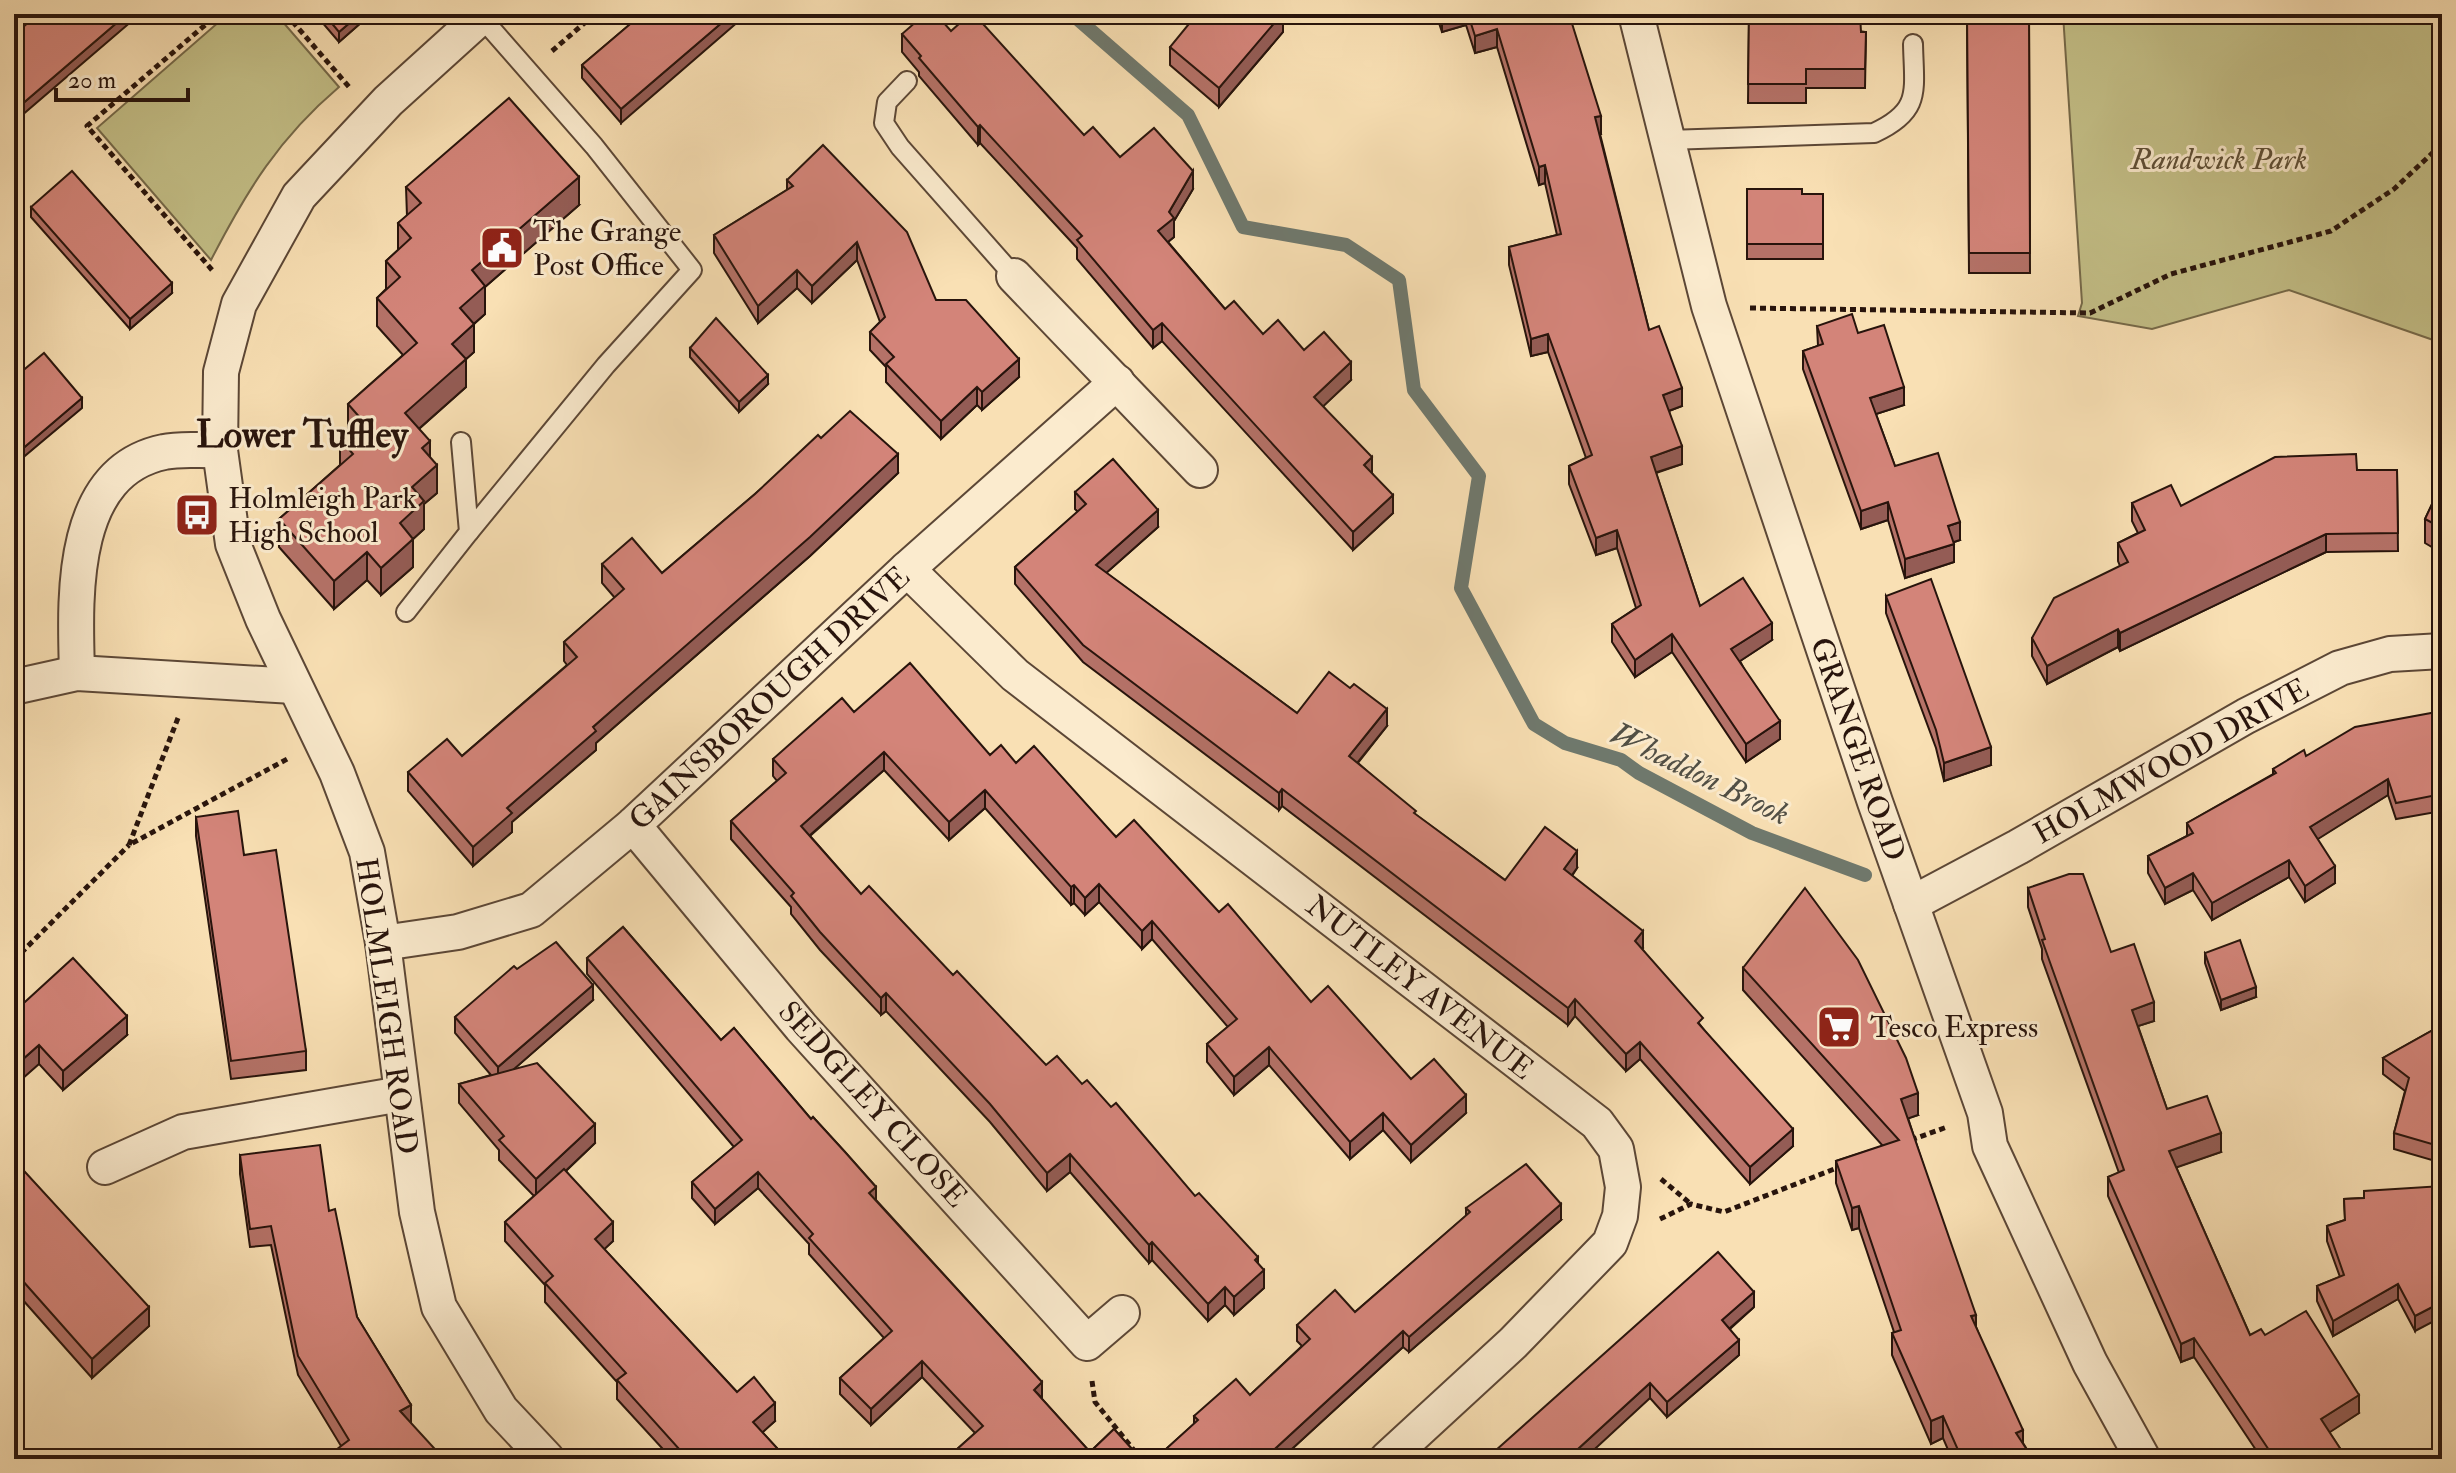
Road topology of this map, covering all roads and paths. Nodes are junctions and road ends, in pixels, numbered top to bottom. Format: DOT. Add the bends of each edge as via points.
graph roads {
  1 [pos="218,14"];
  2 [pos="286,14"];
  3 [pos="595,14"];
  4 [pos="1636,14"];
  5 [pos="483,15"];
  6 [pos="1913,44"];
  7 [pos="530,70"];
  8 [pos="907,81"];
  9 [pos="388,101"];
  10 [pos="1668,140"];
  11 [pos="2442,144"];
  12 [pos="1014,276"];
  13 [pos="239,304"];
  14 [pos="1709,306"];
  15 [pos="1117,382"];
  16 [pos="461,442"];
  17 [pos="220,450"];
  18 [pos="1200,470"];
  19 [pos="469,532"];
  20 [pos="907,569"];
  21 [pos="406,612"];
  22 [pos="2442,651"];
  23 [pos="77,673"];
  24 [pos="192,679"];
  25 [pos="294,686"];
  26 [pos="14,687"];
  27 [pos="321,740"];
  28 [pos="633,825"];
  29 [pos="129,845"];
  30 [pos="1911,904"];
  31 [pos="383,943"];
  32 [pos="14,960"];
  33 [pos="401,1094"];
  34 [pos="1985,1113"];
  35 [pos="1903,1143"];
  36 [pos="1849,1164"];
  37 [pos="105,1167"];
  38 [pos="1610,1243"];
  39 [pos="1122,1313"];
  40 [pos="1087,1343"];
  41 [pos="547,1459"];
  42 [pos="1141,1459"];
  43 [pos="1387,1459"];
  44 [pos="2143,1459"];
  1 -- 13 [label="path" via="87,126"];
  2 -- 9 [label="path" via="352,90"];
  3 -- 7 [label="path"];
  4 -- 10 [label="street, GRANGE ROAD"];
  5 -- 7 [label="lane"];
  5 -- 9 [label="street, HOLMLEIGH ROAD"];
  6 -- 10 [label="lane" via="1914,101 1898,122 1874,133"];
  7 -- 19 [label="lane" via="692,270"];
  8 -- 12 [label="lane" via="887,102 884,123"];
  9 -- 13 [label="street, HOLMLEIGH ROAD" via="299,196"];
  10 -- 14 [label="street, GRANGE ROAD"];
  11 -- 14 [label="path" via="2394,189 2331,231 2171,274 2090,313"];
  12 -- 15 [label="street"];
  13 -- 17 [label="street, HOLMLEIGH ROAD" via="221,372"];
  14 -- 30 [label="street, GRANGE ROAD"];
  15 -- 18 [label="street"];
  15 -- 20 [label="street, GAINSBOROUGH DRIVE"];
  16 -- 19 [label="lane"];
  17 -- 23 [label="street" via="163,452 130,468 107,490 86,527 78,563"];
  17 -- 25 [label="street, HOLMLEIGH ROAD" via="233,544"];
  19 -- 21 [label="lane"];
  20 -- 28 [label="street, GAINSBOROUGH DRIVE"];
  20 -- 38 [label="street, NUTLEY AVENUE" via="1015,675 1597,1123 1616,1149 1623,1187"];
  22 -- 30 [label="street, HOLMWOOD DRIVE" via="2390,654 2340,668"];
  23 -- 24 [label="street"];
  23 -- 26 [label="street"];
  24 -- 25 [label="street"];
  24 -- 29 [label="path"];
  25 -- 27 [label="street, HOLMLEIGH ROAD"];
  27 -- 29 [label="path"];
  27 -- 31 [label="street, HOLMLEIGH ROAD" via="367,852"];
  28 -- 31 [label="street, GAINSBOROUGH DRIVE" via="531,910 458,932"];
  28 -- 40 [label="street, SEDGLEY CLOSE" via="801,1027"];
  29 -- 32 [label="path"];
  30 -- 34 [label="street, GRANGE ROAD"];
  31 -- 33 [label="street, HOLMLEIGH ROAD"];
  33 -- 37 [label="street" via="183,1132"];
  33 -- 41 [label="street, HOLMLEIGH ROAD" via="417,1212 439,1307 501,1410"];
  34 -- 35 [label="path"];
  34 -- 44 [label="street, GRANGE ROAD" via="1990,1146 2090,1363"];
  36 -- 38 [label="path" via="1724,1212 1691,1204"];
  38 -- 43 [label="street, NUTLEY AVENUE" via="1513,1343"];
  39 -- 40 [label="street"];
  40 -- 42 [label="path" via="1095,1402"];
}
